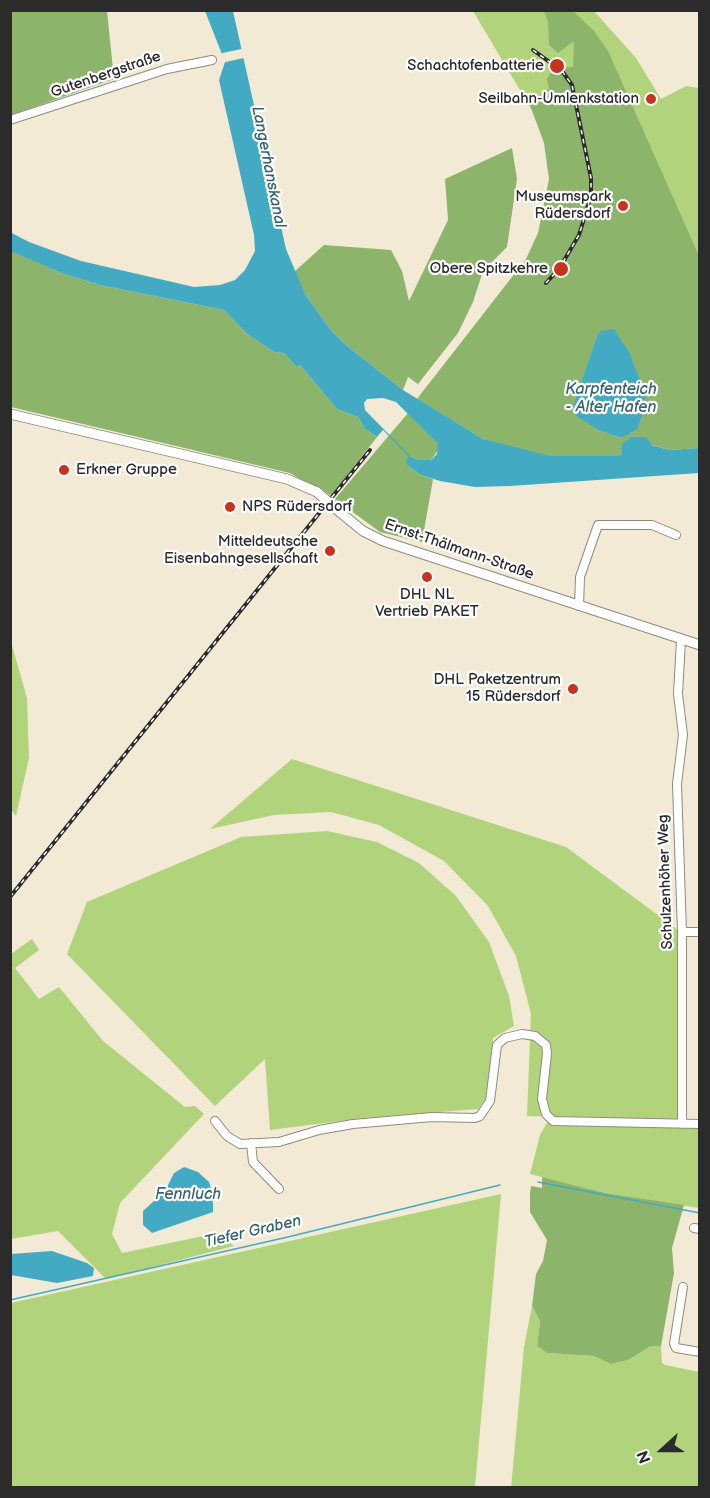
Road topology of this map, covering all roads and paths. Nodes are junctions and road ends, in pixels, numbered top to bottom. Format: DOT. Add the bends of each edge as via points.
graph roads {
  1 [pos="212,60"];
  2 [pos="10,120"];
  3 [pos="10,414"];
  4 [pos="676,535"];
  5 [pos="579,606"];
  6 [pos="681,640"];
  7 [pos="699,645"];
  8 [pos="682,932"];
  9 [pos="699,932"];
  10 [pos="215,1121"];
  11 [pos="682,1124"];
  12 [pos="699,1124"];
  13 [pos="251,1143"];
  14 [pos="279,1189"];
  15 [pos="683,1287"];
  16 [pos="699,1352"];
  1 -- 2 [label="street, Gutenbergstraße" via="167,69"];
  3 -- 5 [label="main road, Ernst-Thälmann-Straße, bridge" via="287,479 317,492 377,538"];
  4 -- 5 [label="street" via="652,525 598,525 580,577"];
  5 -- 6 [label="main road, Ernst-Thälmann-Straße"];
  6 -- 7 [label="main road, Ernst-Thälmann-Straße"];
  6 -- 8 [label="street, Schulzenhöher Weg" via="678,694 683,735 677,784"];
  8 -- 9 [label="street"];
  8 -- 11 [label="street, Schulzenhöher Weg"];
  10 -- 13 [label="street" via="240,1144"];
  11 -- 12 [label="street"];
  11 -- 13 [label="street" via="553,1121 542,1102 546,1045 536,1036 522,1034 505,1038 497,1046 490,1101 480,1116 353,1124 279,1142"];
  13 -- 14 [label="street" via="253,1162"];
  15 -- 16 [label="street" via="674,1344 676,1348"];
}
